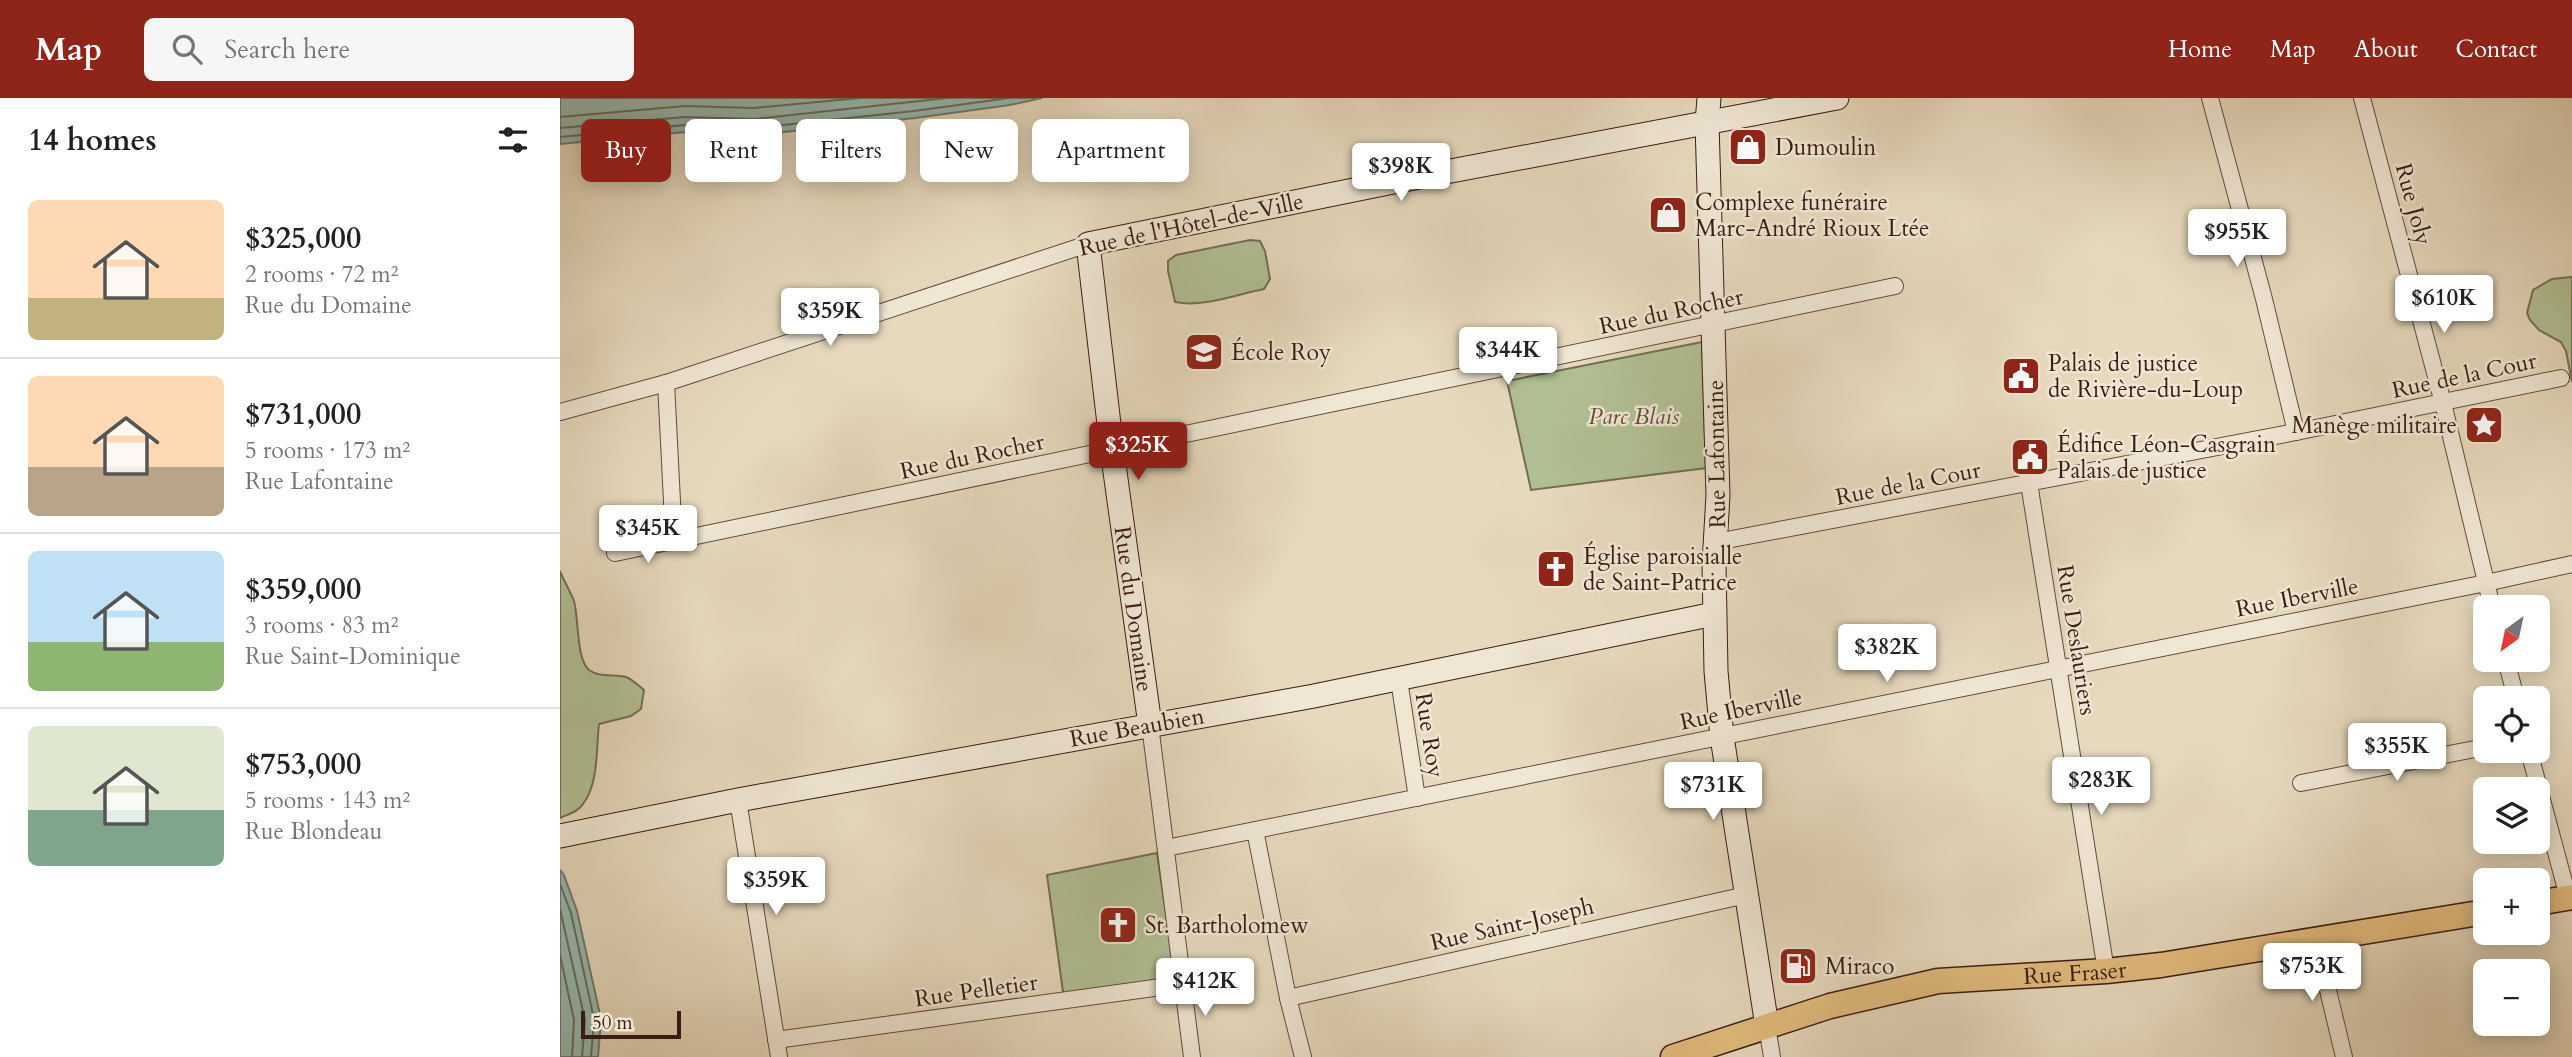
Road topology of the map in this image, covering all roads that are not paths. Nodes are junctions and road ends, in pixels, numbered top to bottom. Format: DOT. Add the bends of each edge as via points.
graph roads {
  1 [pos="1709,98"];
  2 [pos="1837,98"];
  3 [pos="2210,98"];
  4 [pos="2362,98"];
  5 [pos="1707,123"];
  6 [pos="1088,244"];
  7 [pos="1895,286"];
  8 [pos="1714,325"];
  9 [pos="2561,378"];
  10 [pos="666,383"];
  11 [pos="2444,404"];
  12 [pos="560,412"];
  13 [pos="2296,432"];
  14 [pos="1112,450"];
  15 [pos="2029,483"];
  16 [pos="674,541"];
  17 [pos="1716,542"];
  18 [pos="615,553"];
  19 [pos="2572,564"];
  20 [pos="2486,583"];
  21 [pos="2489,595"];
  22 [pos="1714,614"];
  23 [pos="2059,667"];
  24 [pos="1399,680"];
  25 [pos="1150,725"];
  26 [pos="1722,737"];
  27 [pos="2473,749"];
  28 [pos="2532,763"];
  29 [pos="2301,783"];
  30 [pos="1417,798"];
  31 [pos="738,800"];
  32 [pos="1255,830"];
  33 [pos="560,836"];
  34 [pos="1166,848"];
  35 [pos="1746,895"];
  36 [pos="2570,897"];
  37 [pos="2550,900"];
  38 [pos="2473,914"];
  39 [pos="2316,940"];
  40 [pos="2106,971"];
  41 [pos="1183,984"];
  42 [pos="1288,998"];
  43 [pos="1767,1026"];
  44 [pos="776,1040"];
  45 [pos="779,1057"];
  46 [pos="1192,1057"];
  47 [pos="1303,1057"];
  48 [pos="1673,1057"];
  49 [pos="1772,1057"];
  50 [pos="2344,1057"];
  1 -- 5 [label="main road, Rue Lafontaine"];
  2 -- 5 [label="main road, Rue de l'Hôtel-de-Ville"];
  3 -- 13 [label="street"];
  4 -- 11 [label="street, Rue Joly"];
  5 -- 6 [label="main road, Rue de l'Hôtel-de-Ville"];
  5 -- 8 [label="main road, Rue Lafontaine"];
  6 -- 10 [label="street, Rue de l'Hôtel-de-Ville"];
  6 -- 14 [label="main road, Rue du Domaine"];
  7 -- 8 [label="street, Rue du Rocher"];
  8 -- 14 [label="street, Rue du Rocher"];
  8 -- 17 [label="main road, Rue Lafontaine"];
  9 -- 11 [label="street, Rue de la Cour"];
  10 -- 12 [label="street, Rue de l'Hôtel-de-Ville"];
  10 -- 16 [label="street"];
  11 -- 13 [label="street, Rue de la Cour"];
  11 -- 20 [label="street, Rue Joly"];
  13 -- 15 [label="street, Rue de la Cour"];
  14 -- 16 [label="street, Rue du Rocher"];
  14 -- 25 [label="main road, Rue du Domaine"];
  15 -- 17 [label="street, Rue de la Cour"];
  15 -- 23 [label="street, Rue Deslauriers"];
  16 -- 18 [label="street, Rue du Rocher"];
  17 -- 22 [label="main road, Rue Lafontaine"];
  19 -- 20 [label="street, Rue Iberville"];
  20 -- 21 [label="street, Rue Joly"];
  20 -- 23 [label="street, Rue Iberville"];
  22 -- 24 [label="main road, Rue Beaubien"];
  22 -- 26 [label="main road, Rue Lafontaine"];
  23 -- 26 [label="street, Rue Iberville"];
  23 -- 40 [label="street, Rue Deslauriers"];
  24 -- 25 [label="main road, Rue Beaubien"];
  24 -- 30 [label="street, Rue Roy"];
  25 -- 31 [label="main road, Rue Beaubien"];
  25 -- 34 [label="street, Rue du Domaine"];
  26 -- 30 [label="street, Rue Iberville"];
  26 -- 35 [label="main road, Rue Lafontaine"];
  27 -- 29 [label="street"];
  28 -- 36 [label="street"];
  30 -- 32 [label="street, Rue Iberville"];
  31 -- 33 [label="main road, Rue Beaubien"];
  31 -- 44 [label="street"];
  32 -- 34 [label="street, Rue Iberville"];
  32 -- 42 [label="street"];
  34 -- 41 [label="street, Rue du Domaine"];
  35 -- 42 [label="street, Rue Saint-Joseph"];
  35 -- 43 [label="main road, Rue Lafontaine"];
  36 -- 37 [label="main road"];
  38 -- 39 [label="main road, Rue Fraser"];
  39 -- 40 [label="main road, Rue Fraser"];
  39 -- 50 [label="street"];
  40 -- 43 [label="main road, Rue Fraser" via="1938,981"];
  41 -- 44 [label="street, Rue Pelletier"];
  41 -- 46 [label="street, Rue du Domaine"];
  42 -- 47 [label="street"];
  43 -- 48 [label="main road, Rue Fraser"];
  43 -- 49 [label="street, Rue Lafontaine"];
  44 -- 45 [label="street"];
}
